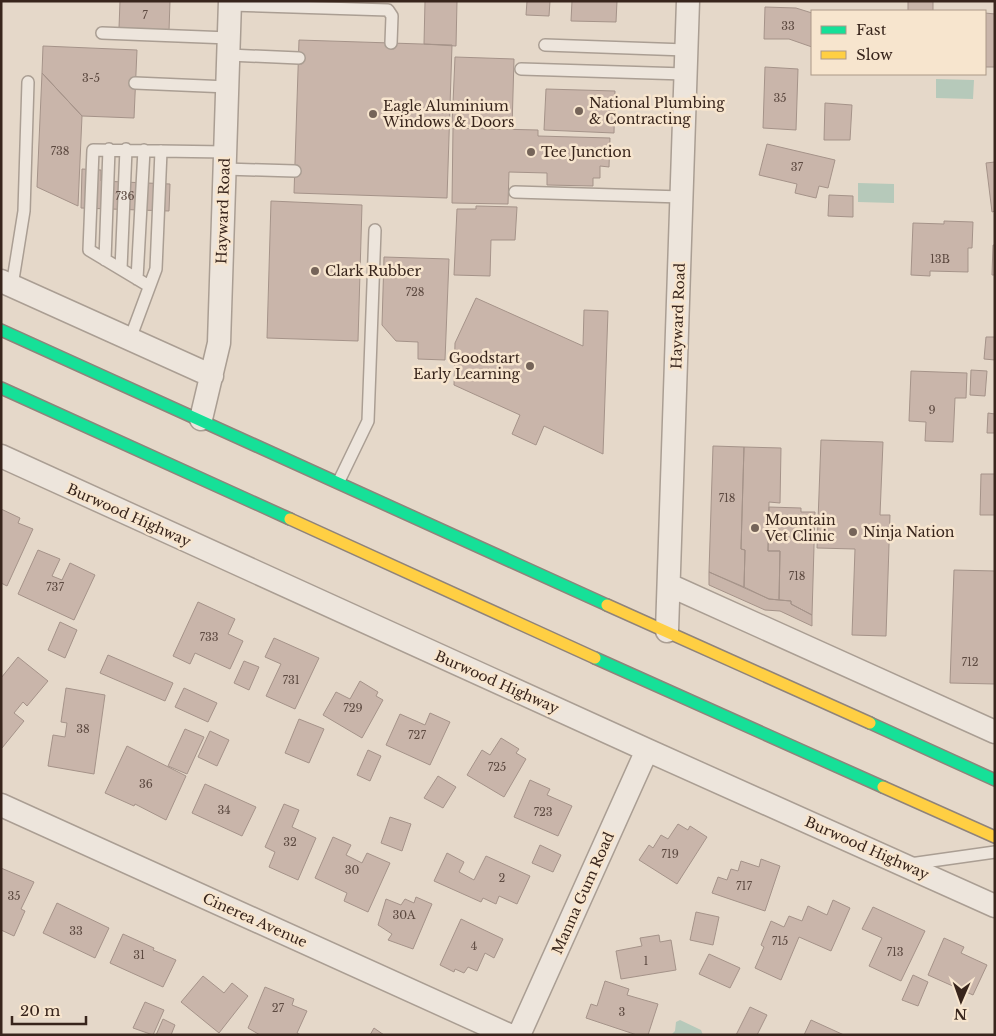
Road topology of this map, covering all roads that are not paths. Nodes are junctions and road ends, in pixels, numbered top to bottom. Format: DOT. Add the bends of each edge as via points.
graph roads {
  1 [pos="688,1"];
  2 [pos="230,3"];
  3 [pos="102,33"];
  4 [pos="391,43"];
  5 [pos="545,45"];
  6 [pos="229,46"];
  7 [pos="686,50"];
  8 [pos="299,58"];
  9 [pos="521,69"];
  10 [pos="686,74"];
  11 [pos="28,82"];
  12 [pos="135,83"];
  13 [pos="228,87"];
  14 [pos="110,149"];
  15 [pos="126,149"];
  16 [pos="144,150"];
  17 [pos="161,151"];
  18 [pos="225,161"];
  19 [pos="295,171"];
  20 [pos="515,192"];
  21 [pos="682,197"];
  22 [pos="375,230"];
  23 [pos="105,260"];
  24 [pos="121,270"];
  25 [pos="137,279"];
  26 [pos="6,284"];
  27 [pos="149,286"];
  28 [pos="1,330"];
  29 [pos="130,339"];
  30 [pos="212,376"];
  31 [pos="1,388"];
  32 [pos="201,419"];
  33 [pos="1,456"];
  34 [pos="338,481"];
  35 [pos="669,585"];
  36 [pos="667,631"];
  37 [pos="995,732"];
  38 [pos="647,750"];
  39 [pos="995,780"];
  40 [pos="1,805"];
  41 [pos="995,837"];
  42 [pos="995,852"];
  43 [pos="904,864"];
  44 [pos="995,906"];
  45 [pos="509,1035"];
  46 [pos="519,1035"];
  1 -- 7 [label="street, Hayward Road"];
  2 -- 4 [label="lane" via="388,10 392,16"];
  2 -- 6 [label="street, Hayward Road"];
  3 -- 6 [label="lane"];
  5 -- 7 [label="lane"];
  6 -- 8 [label="lane"];
  6 -- 13 [label="street, Hayward Road"];
  7 -- 10 [label="street, Hayward Road"];
  9 -- 10 [label="lane"];
  10 -- 21 [label="street, Hayward Road"];
  11 -- 26 [label="lane" via="24,211"];
  12 -- 13 [label="lane"];
  13 -- 18 [label="street, Hayward Road"];
  14 -- 15 [label="lane"];
  14 -- 23 [label="lane"];
  14 -- 23 [label="lane" via="95,149 91,154 88,246"];
  15 -- 16 [label="lane"];
  15 -- 24 [label="lane"];
  16 -- 17 [label="lane"];
  16 -- 25 [label="lane"];
  17 -- 18 [label="lane"];
  17 -- 27 [label="lane" via="156,266"];
  18 -- 19 [label="lane"];
  18 -- 30 [label="street, Hayward Road" via="219,343"];
  20 -- 21 [label="lane"];
  21 -- 35 [label="street, Hayward Road"];
  22 -- 34 [label="lane" via="368,422"];
  23 -- 24 [label="lane"];
  24 -- 25 [label="lane"];
  25 -- 27 [label="lane"];
  26 -- 29 [label="street"];
  27 -- 29 [label="lane"];
  28 -- 32 [label="highway"];
  29 -- 30 [label="street"];
  30 -- 32 [label="street, Hayward Road"];
  31 -- 41 [label="highway"];
  32 -- 34 [label="highway"];
  33 -- 38 [label="street, Burwood Highway"];
  34 -- 36 [label="highway"];
  35 -- 36 [label="street, Hayward Road"];
  35 -- 37 [label="street"];
  36 -- 39 [label="highway"];
  38 -- 43 [label="street, Burwood Highway"];
  38 -- 46 [label="street, Manna Gum Road"];
  40 -- 45 [label="street, Cinerea Avenue"];
  42 -- 43 [label="lane"];
  43 -- 44 [label="street, Burwood Highway"];
}
